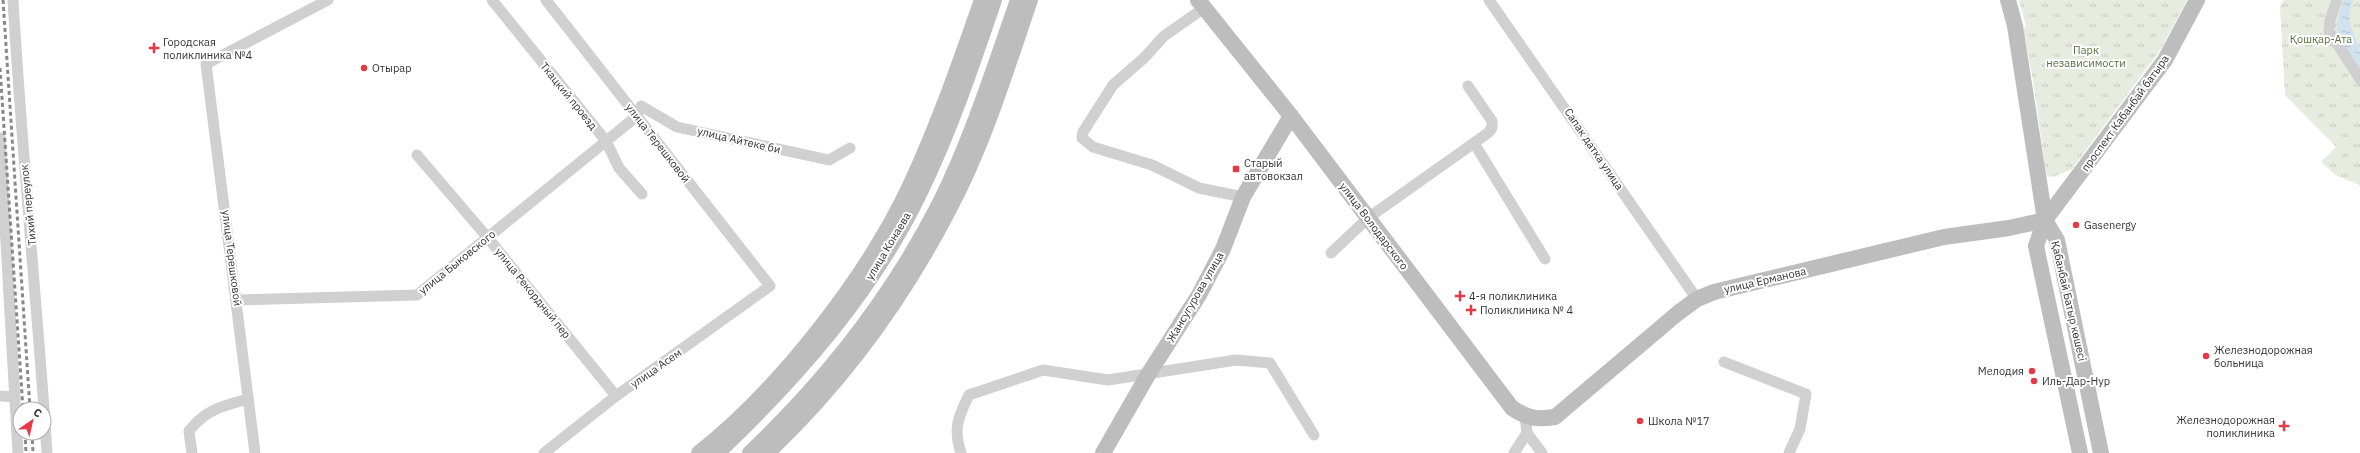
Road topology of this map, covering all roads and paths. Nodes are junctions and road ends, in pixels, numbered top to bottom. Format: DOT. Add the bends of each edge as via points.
graph roads {
  1 [pos="13,0"];
  2 [pos="328,0"];
  3 [pos="492,0"];
  4 [pos="546,0"];
  5 [pos="982,0"];
  6 [pos="994,0"];
  7 [pos="1018,0"];
  8 [pos="1030,0"];
  9 [pos="1489,0"];
  10 [pos="2008,0"];
  11 [pos="2197,0"];
  12 [pos="2337,0"];
  13 [pos="1201,4"];
  14 [pos="2360,79"];
  15 [pos="1468,86"];
  16 [pos="637,116"];
  17 [pos="1291,116"];
  18 [pos="0,138"];
  19 [pos="606,141"];
  20 [pos="1474,143"];
  21 [pos="850,148"];
  22 [pos="416,155"];
  23 [pos="642,194"];
  24 [pos="1243,197"];
  25 [pos="1368,218"];
  26 [pos="2045,220"];
  27 [pos="488,238"];
  28 [pos="1330,253"];
  29 [pos="1546,259"];
  30 [pos="770,286"];
  31 [pos="1697,299"];
  32 [pos="237,300"];
  33 [pos="1724,362"];
  34 [pos="1149,373"];
  35 [pos="0,396"];
  36 [pos="616,396"];
  37 [pos="16,397"];
  38 [pos="248,399"];
  39 [pos="43,401"];
  40 [pos="1525,416"];
  41 [pos="1527,433"];
  42 [pos="1314,435"];
  43 [pos="46,441"];
  44 [pos="18,453"];
  45 [pos="47,453"];
  46 [pos="192,453"];
  47 [pos="255,453"];
  48 [pos="544,453"];
  49 [pos="699,453"];
  50 [pos="717,453"];
  51 [pos="750,453"];
  52 [pos="767,453"];
  53 [pos="962,453"];
  54 [pos="1103,453"];
  55 [pos="1514,453"];
  56 [pos="1542,453"];
  57 [pos="1789,453"];
  58 [pos="2080,453"];
  59 [pos="2101,453"];
  1 -- 39 [label="street, Тихий переулок" via="22,145 32,232"];
  2 -- 32 [label="street, улица Терешковой" via="206,64"];
  3 -- 19 [label="street, Ткацкий проезд"];
  4 -- 16 [label="street, улица Терешковой"];
  5 -- 49 [label="main road" via="941,115 909,188 875,248 838,303 802,349 755,402"];
  6 -- 50 [label="main road, улица Конаева" via="952,119 919,193 885,254 847,310 811,356 763,409"];
  7 -- 51 [label="main road, улица Конаева" via="973,128 940,203 904,266 866,324 828,371"];
  8 -- 52 [label="main road" via="984,132 950,208 914,272 875,330 837,378"];
  9 -- 31 [label="street, Сапак датка улица"];
  10 -- 26 [label="main road" via="2015,26"];
  11 -- 26 [label="main road, проспект Кабанбай батыра" via="2165,60"];
  12 -- 14 [label="street" via="2329,31"];
  13 -- 17 [label="main road, улица Володарского"];
  13 -- 24 [label="street" via="1112,85 1082,132 1082,138 1093,147 1152,165 1199,188"];
  15 -- 20 [label="street" via="1493,124 1488,133"];
  16 -- 19 [label="street, улица Быковского"];
  16 -- 21 [label="street, улица Айтеке би" via="641,106 677,127 829,160"];
  16 -- 30 [label="street, улица Терешковой"];
  17 -- 24 [label="main road, Жансугурова улица"];
  17 -- 25 [label="main road, улица Володарского"];
  18 -- 37 [label="street"];
  19 -- 23 [label="street, Ткацкий проезд" via="620,168"];
  19 -- 27 [label="street, улица Быковского"];
  20 -- 25 [label="street"];
  20 -- 29 [label="street"];
  22 -- 27 [label="street, улица Рекордный пер"];
  24 -- 34 [label="main road, Жансугурова улица" via="1223,249 1199,295"];
  25 -- 28 [label="street"];
  25 -- 40 [label="main road, улица Володарского" via="1512,408"];
  26 -- 31 [label="main road, улица Ерманова" via="1944,237 1714,292"];
  26 -- 58 [label="main road, Қабанбай Батыр көшесі" via="2036,246"];
  26 -- 59 [label="main road, Қабанбай Батыр көшесі" via="2057,240"];
  27 -- 32 [label="street, улица Быковского" via="417,295"];
  27 -- 36 [label="street, улица Рекордный пер"];
  30 -- 36 [label="street, улица Асем"];
  31 -- 40 [label="main road, улица Ерманова" via="1555,417 1538,420"];
  32 -- 38 [label="street, улица Терешковой"];
  33 -- 57 [label="street" via="1806,394 1800,428"];
  34 -- 42 [label="street" via="1236,360 1270,363"];
  34 -- 53 [label="street" via="1108,380 1043,370 969,395 960,413 956,431"];
  34 -- 54 [label="main road, Жансугурова улица"];
  35 -- 37 [label="street"];
  36 -- 48 [label="street, улица Асем"];
  37 -- 44 [label="street"];
  38 -- 46 [label="street" via="221,406 200,418 189,431"];
  38 -- 47 [label="street, улица Терешковой"];
  40 -- 41 [label="street"];
  41 -- 55 [label="street"];
  41 -- 56 [label="street"];
  43 -- 45 [label="street, Тихий переулок"];
}
